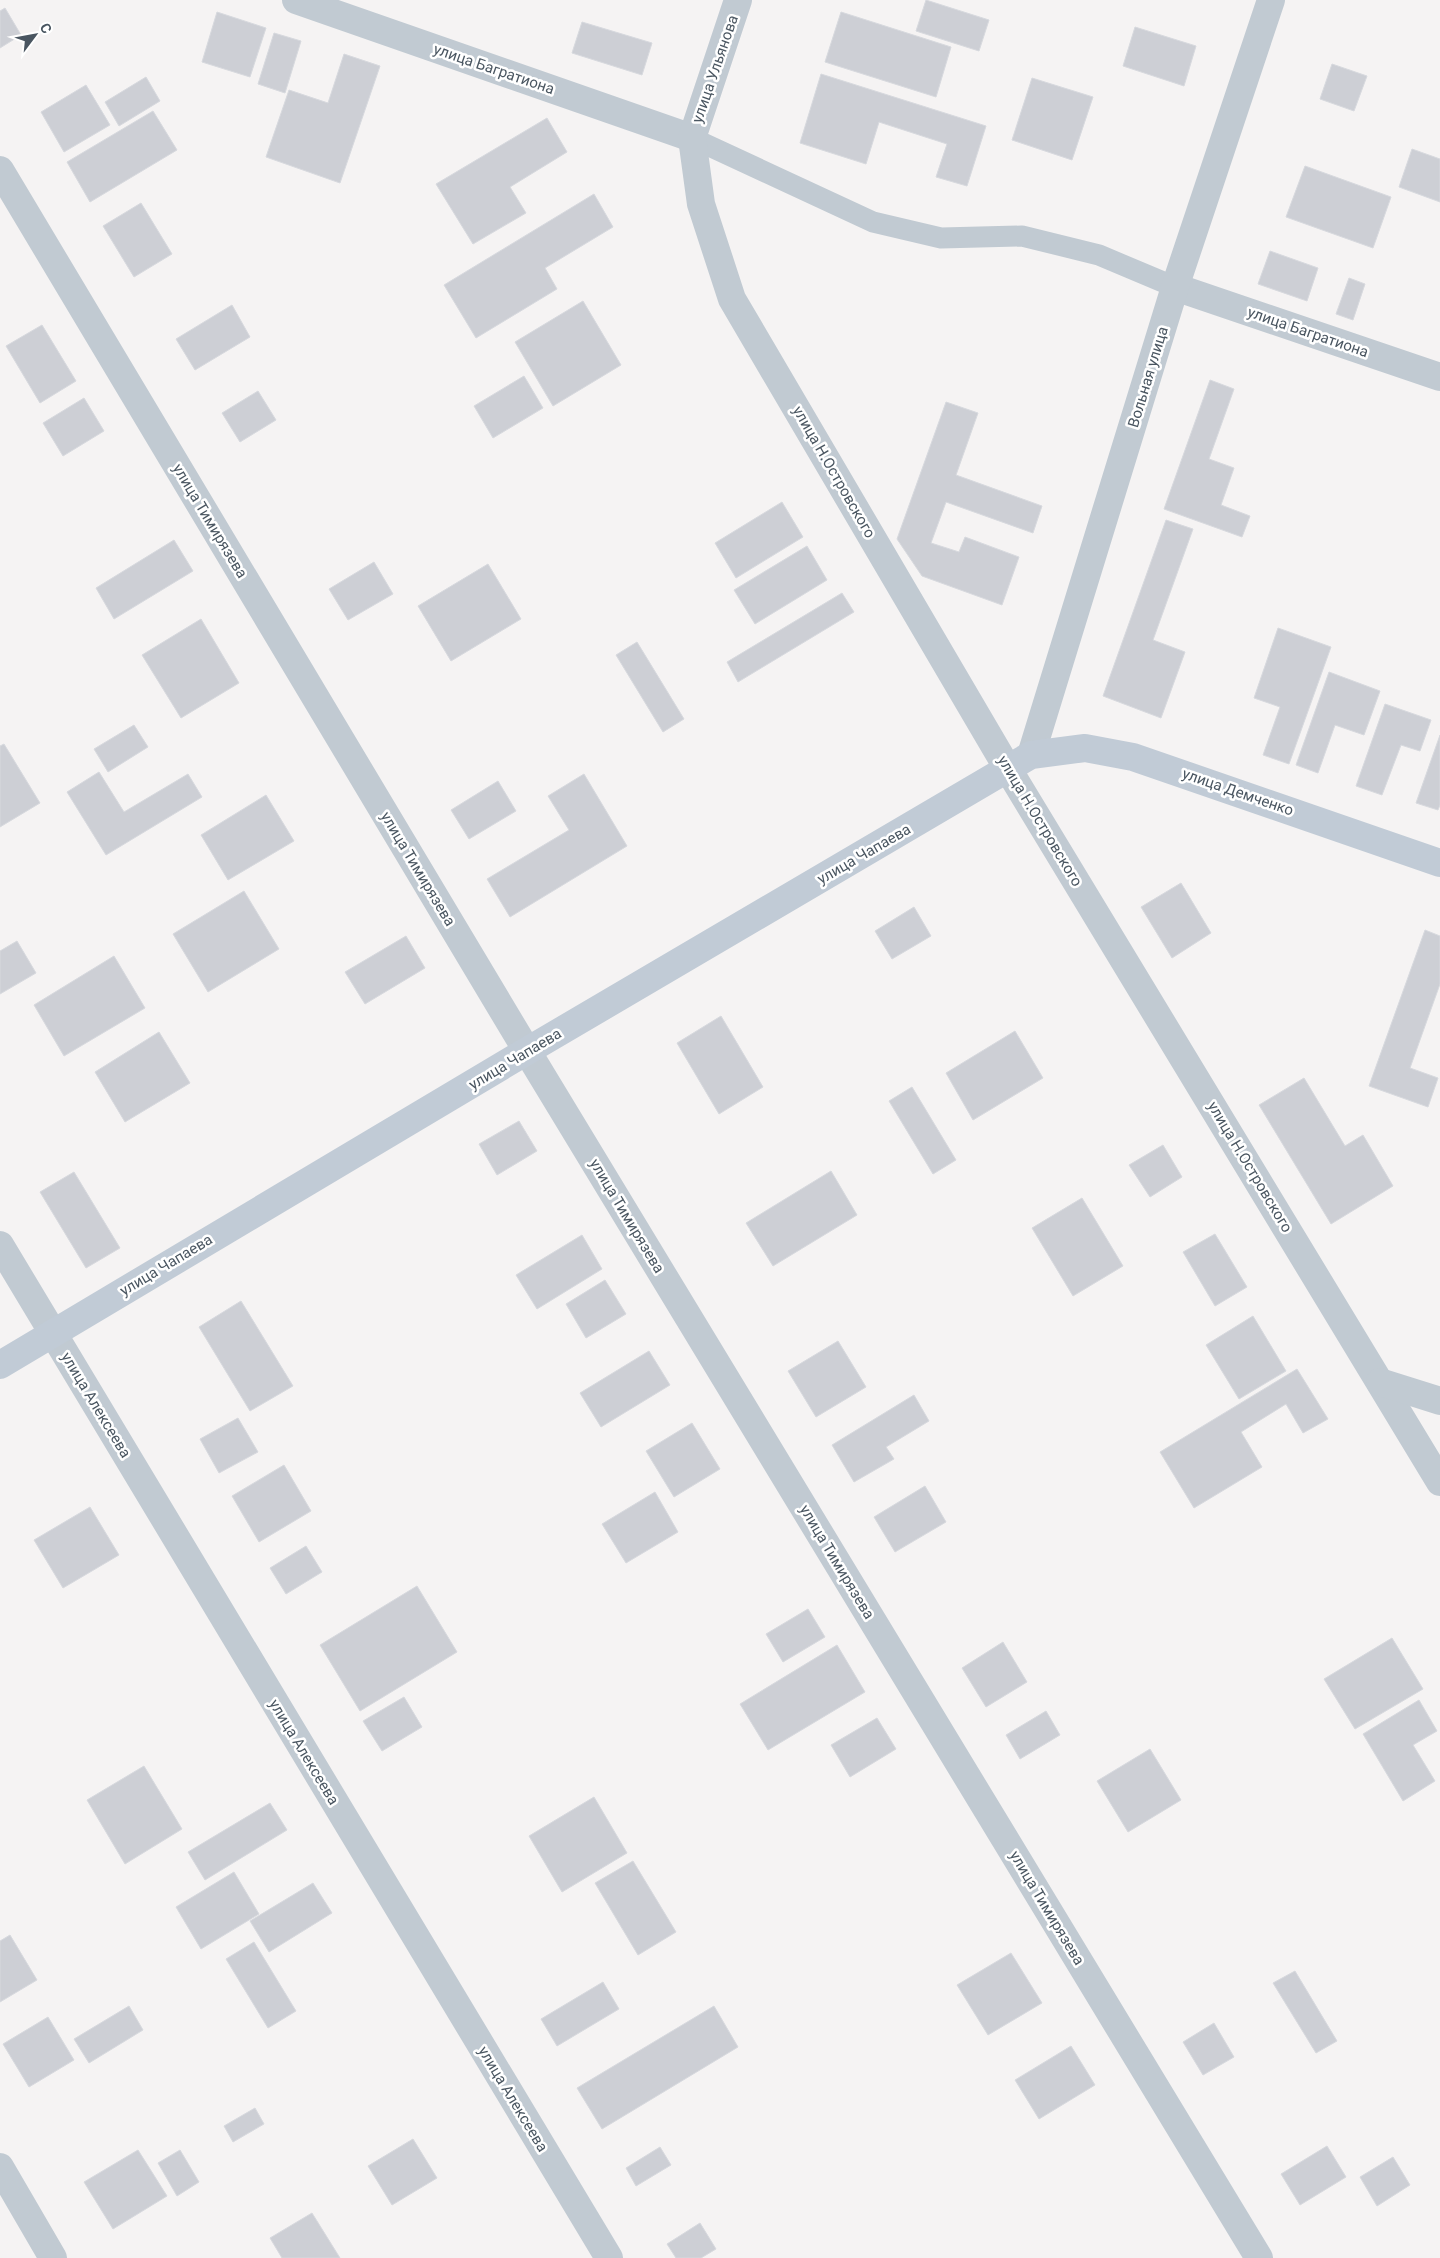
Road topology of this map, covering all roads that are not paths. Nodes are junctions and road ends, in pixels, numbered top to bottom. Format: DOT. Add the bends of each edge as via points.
graph roads {
  1 [pos="296,0"];
  2 [pos="738,0"];
  3 [pos="1271,0"];
  4 [pos="692,138"];
  5 [pos="0,170"];
  6 [pos="1175,287"];
  7 [pos="1440,377"];
  8 [pos="1020,762"];
  9 [pos="1440,863"];
  10 [pos="527,1051"];
  11 [pos="0,1245"];
  12 [pos="52,1333"];
  13 [pos="0,1365"];
  14 [pos="1380,1382"];
  15 [pos="1440,1401"];
  16 [pos="1440,1482"];
  17 [pos="0,2167"];
  18 [pos="45,2255"];
  19 [pos="609,2258"];
  20 [pos="1259,2258"];
  1 -- 4 [label="street, улица Багратиона"];
  2 -- 4 [label="street, улица Ульянова"];
  3 -- 6 [label="street, Вольная улица"];
  4 -- 6 [label="lane" via="873,222 941,238 1022,236 1099,255"];
  4 -- 8 [label="street, улица Н.Островского" via="700,204 732,300"];
  5 -- 10 [label="street, улица Тимирязева"];
  6 -- 7 [label="street, улица Багратиона"];
  6 -- 8 [label="street, Вольная улица"];
  8 -- 9 [label="street, улица Демченко" via="1084,748 1133,757"];
  8 -- 10 [label="street, улица Чапаева"];
  8 -- 14 [label="street, улица Н.Островского"];
  10 -- 12 [label="street, улица Чапаева"];
  10 -- 20 [label="street, улица Тимирязева"];
  11 -- 12 [label="street, улица Алексеева"];
  12 -- 13 [label="street, улица Чапаева"];
  12 -- 19 [label="street, улица Алексеева"];
  14 -- 15 [label="street"];
  14 -- 16 [label="street, улица Н.Островского"];
  17 -- 18 [label="street"];
}
